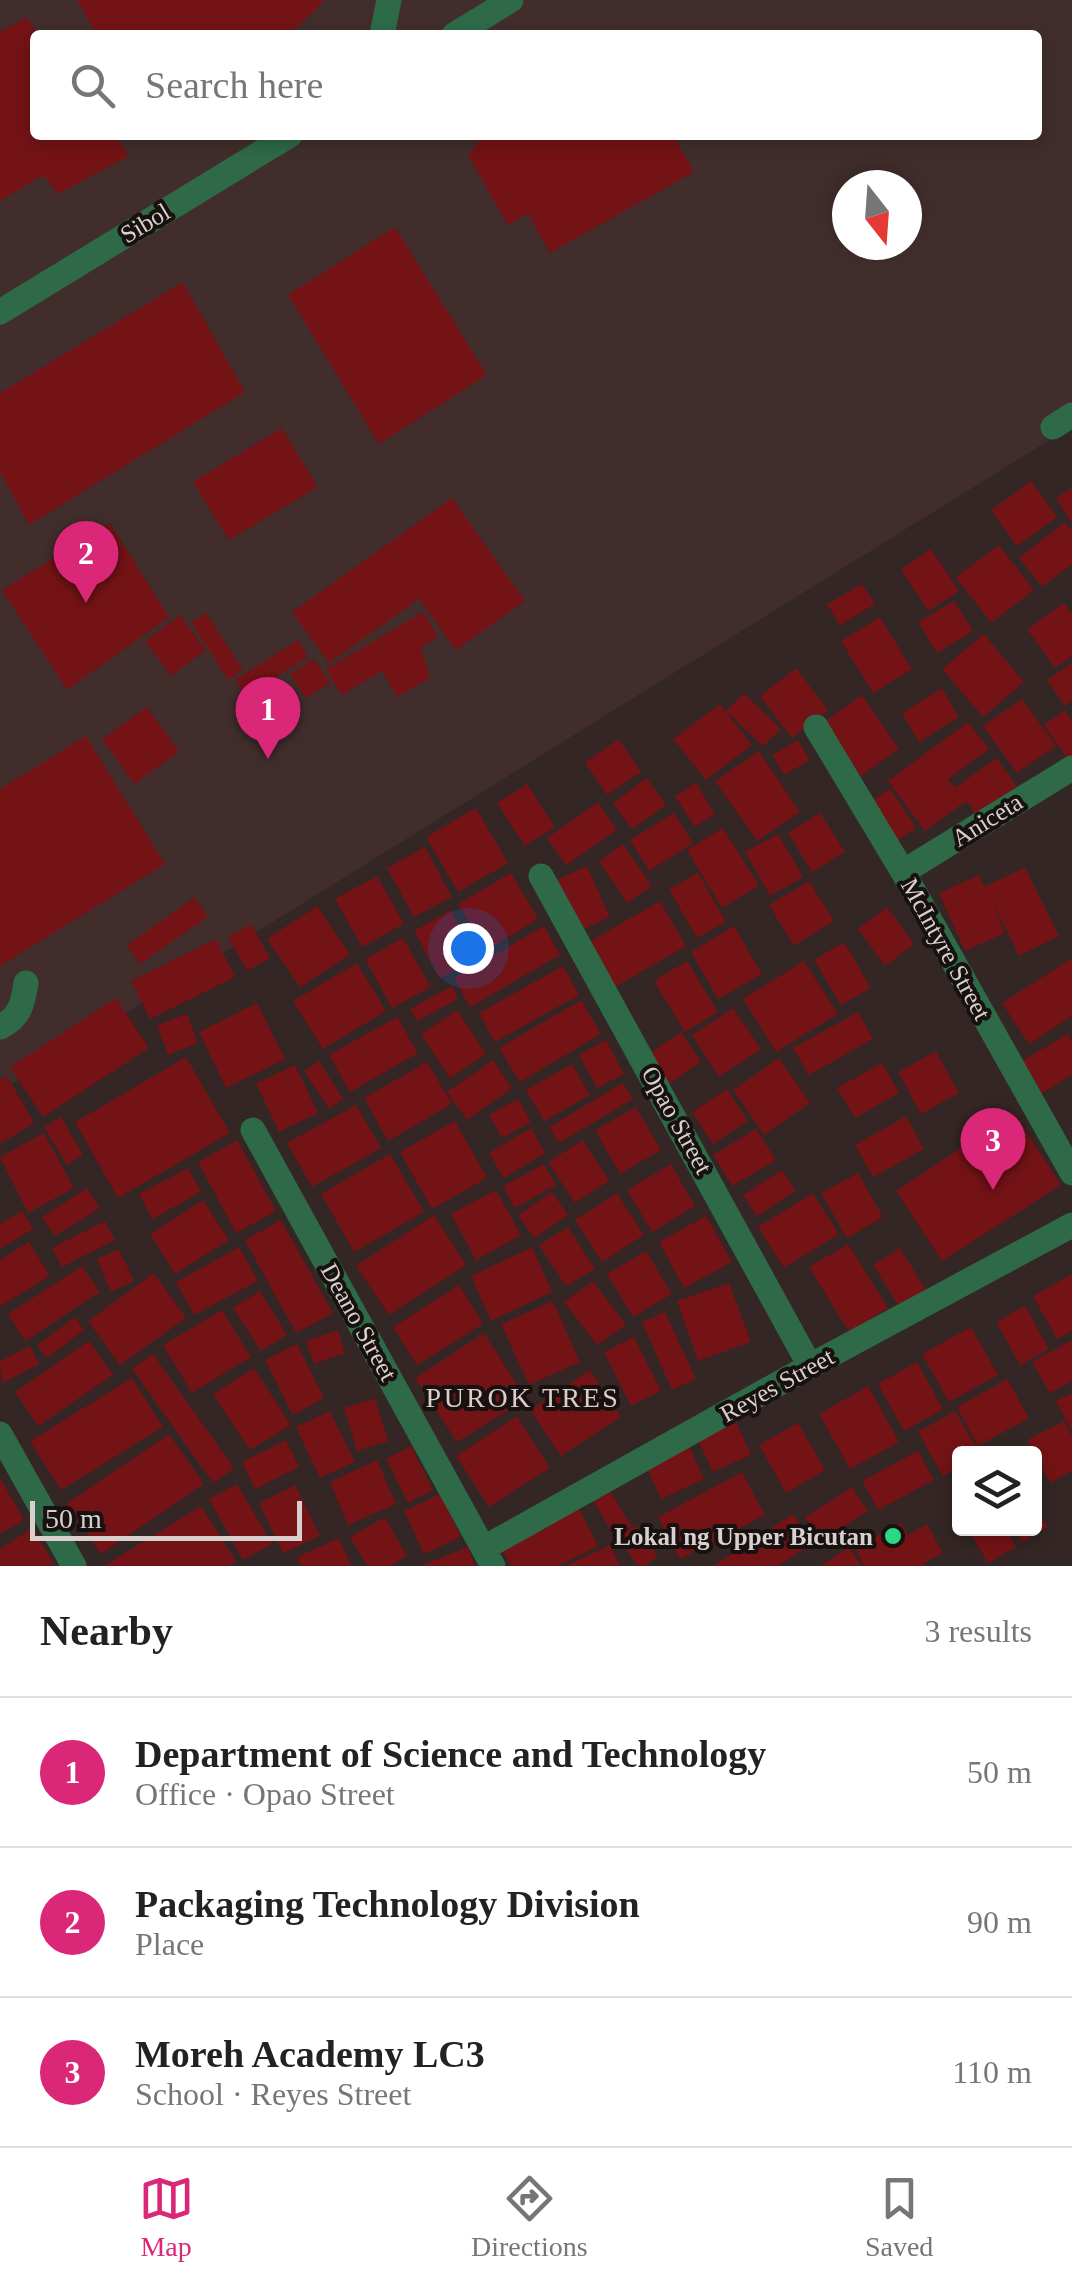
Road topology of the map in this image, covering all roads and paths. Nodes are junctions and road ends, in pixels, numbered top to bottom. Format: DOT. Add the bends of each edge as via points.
graph roads {
  1 [pos="390,0"];
  2 [pos="512,0"];
  3 [pos="383,30"];
  4 [pos="462,30"];
  5 [pos="282,140"];
  6 [pos="0,312"];
  7 [pos="816,727"];
  8 [pos="1072,768"];
  9 [pos="903,872"];
  10 [pos="542,876"];
  11 [pos="26,982"];
  12 [pos="0,1027"];
  13 [pos="254,1130"];
  14 [pos="1072,1173"];
  15 [pos="1072,1225"];
  16 [pos="810,1366"];
  17 [pos="0,1434"];
  18 [pos="489,1557"];
  19 [pos="74,1566"];
  1 -- 3 [label="street"];
  2 -- 4 [label="street"];
  5 -- 6 [label="street, Sibol"];
  7 -- 9 [label="street, McIntyre Street"];
  8 -- 9 [label="street, Aniceta"];
  9 -- 14 [label="street, McIntyre Street"];
  10 -- 16 [label="street, Opao Street"];
  11 -- 12 [label="street" via="23,1005"];
  13 -- 18 [label="street, Deano Street"];
  15 -- 16 [label="street, Reyes Street"];
  16 -- 18 [label="street, Reyes Street"];
  17 -- 19 [label="street"];
}
